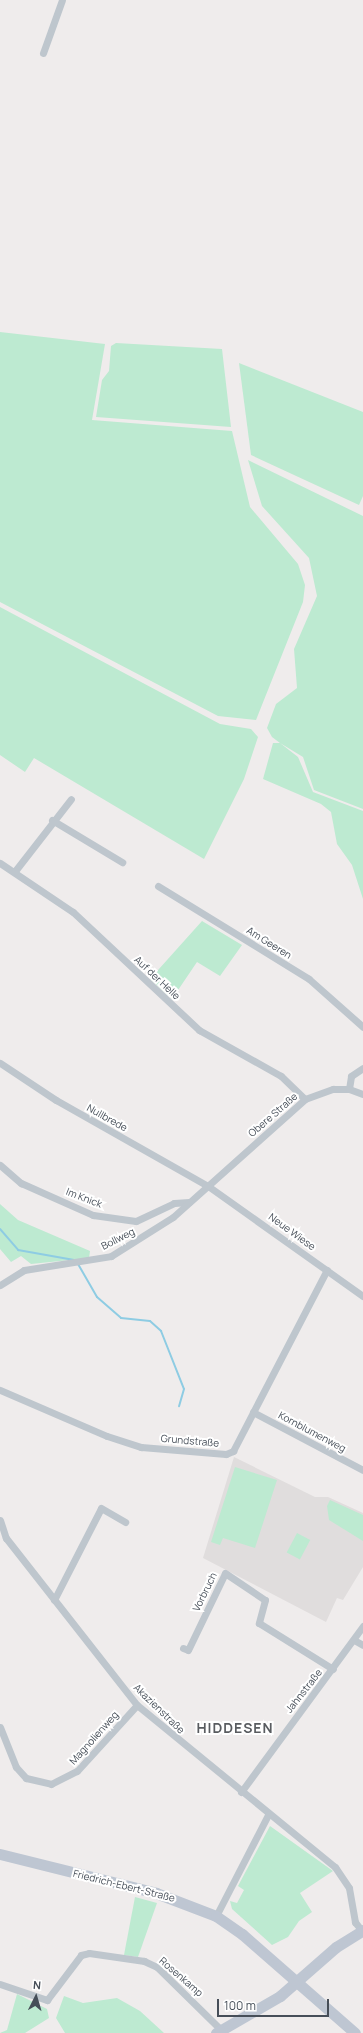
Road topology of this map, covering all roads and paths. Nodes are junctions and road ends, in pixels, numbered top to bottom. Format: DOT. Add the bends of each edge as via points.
graph roads {
  1 [pos="62,0"];
  2 [pos="42,53"];
  3 [pos="71,799"];
  4 [pos="52,820"];
  5 [pos="122,862"];
  6 [pos="0,863"];
  7 [pos="15,871"];
  8 [pos="158,886"];
  9 [pos="363,1027"];
  10 [pos="0,1063"];
  11 [pos="363,1068"];
  12 [pos="349,1089"];
  13 [pos="363,1094"];
  14 [pos="305,1099"];
  15 [pos="0,1165"];
  16 [pos="208,1186"];
  17 [pos="189,1202"];
  18 [pos="327,1270"];
  19 [pos="0,1285"];
  20 [pos="363,1296"];
  21 [pos="0,1390"];
  22 [pos="253,1412"];
  23 [pos="363,1470"];
  24 [pos="0,1520"];
  25 [pos="125,1522"];
  26 [pos="54,1600"];
  27 [pos="363,1626"];
  28 [pos="354,1640"];
  29 [pos="363,1645"];
  30 [pos="183,1648"];
  31 [pos="333,1670"];
  32 [pos="137,1705"];
  33 [pos="0,1727"];
  34 [pos="240,1792"];
  35 [pos="268,1815"];
  36 [pos="0,1854"];
  37 [pos="0,1859"];
  38 [pos="16,1860"];
  39 [pos="216,1916"];
  40 [pos="363,1931"];
  41 [pos="0,1984"];
  42 [pos="296,1984"];
  43 [pos="348,2031"];
  44 [pos="218,2032"];
  1 -- 2 [label="street"];
  3 -- 4 [label="street"];
  4 -- 5 [label="street"];
  4 -- 7 [label="street"];
  6 -- 7 [label="street, Auf der Helle"];
  7 -- 14 [label="street, Auf der Helle" via="73,912 199,1030 281,1076"];
  8 -- 9 [label="street, Am Geeren" via="308,979"];
  10 -- 16 [label="street, Nullbrede" via="56,1100"];
  11 -- 12 [label="street" via="351,1076"];
  12 -- 13 [label="street, Obere Straße"];
  12 -- 14 [label="street, Obere Straße" via="333,1089"];
  14 -- 16 [label="street, Obere Straße"];
  15 -- 17 [label="street, Im Knick" via="21,1183 94,1215 136,1221 174,1203"];
  16 -- 17 [label="street, Bollweg"];
  16 -- 18 [label="street, Neue Wiese"];
  17 -- 19 [label="street, Bollweg" via="155,1231 111,1256 91,1262 24,1270"];
  18 -- 20 [label="street, Neue Wiese"];
  18 -- 22 [label="street, Grundstraße"];
  21 -- 22 [label="street, Grundstraße" via="107,1436 141,1447 226,1454 233,1451"];
  22 -- 23 [label="street, Kornblumenweg"];
  24 -- 26 [label="street, Akazienstraße" via="6,1538"];
  25 -- 26 [label="street" via="101,1508"];
  26 -- 32 [label="street, Akazienstraße"];
  27 -- 28 [label="street, Jahnstraße"];
  28 -- 29 [label="street"];
  28 -- 31 [label="street, Jahnstraße"];
  30 -- 31 [label="street, Vorbruch" via="188,1650 224,1573 265,1600 259,1622"];
  31 -- 34 [label="street, Jahnstraße"];
  32 -- 33 [label="street, Magnolienweg" via="77,1771 51,1784 26,1778 16,1767"];
  32 -- 34 [label="street, Akazienstraße"];
  34 -- 35 [label="street, Akazienstraße"];
  35 -- 39 [label="street"];
  35 -- 40 [label="street, Akazienstraße" via="342,1875 349,1888 355,1922"];
  36 -- 38 [label="main road, Friedrich-Ebert-Straße"];
  37 -- 38 [label="main road, Friedrich-Ebert-Straße"];
  38 -- 39 [label="main road, Friedrich-Ebert-Straße" via="150,1891"];
  39 -- 42 [label="main road, Friedrich-Ebert-Straße" via="246,1938"];
  40 -- 42 [label="main road" via="336,1947"];
  41 -- 44 [label="street, Rosenkamp" via="47,2000 81,1955 89,1953 144,1961 157,1967"];
  42 -- 43 [label="main road, Friedrich-Ebert-Straße"];
  42 -- 44 [label="main road"];
}
